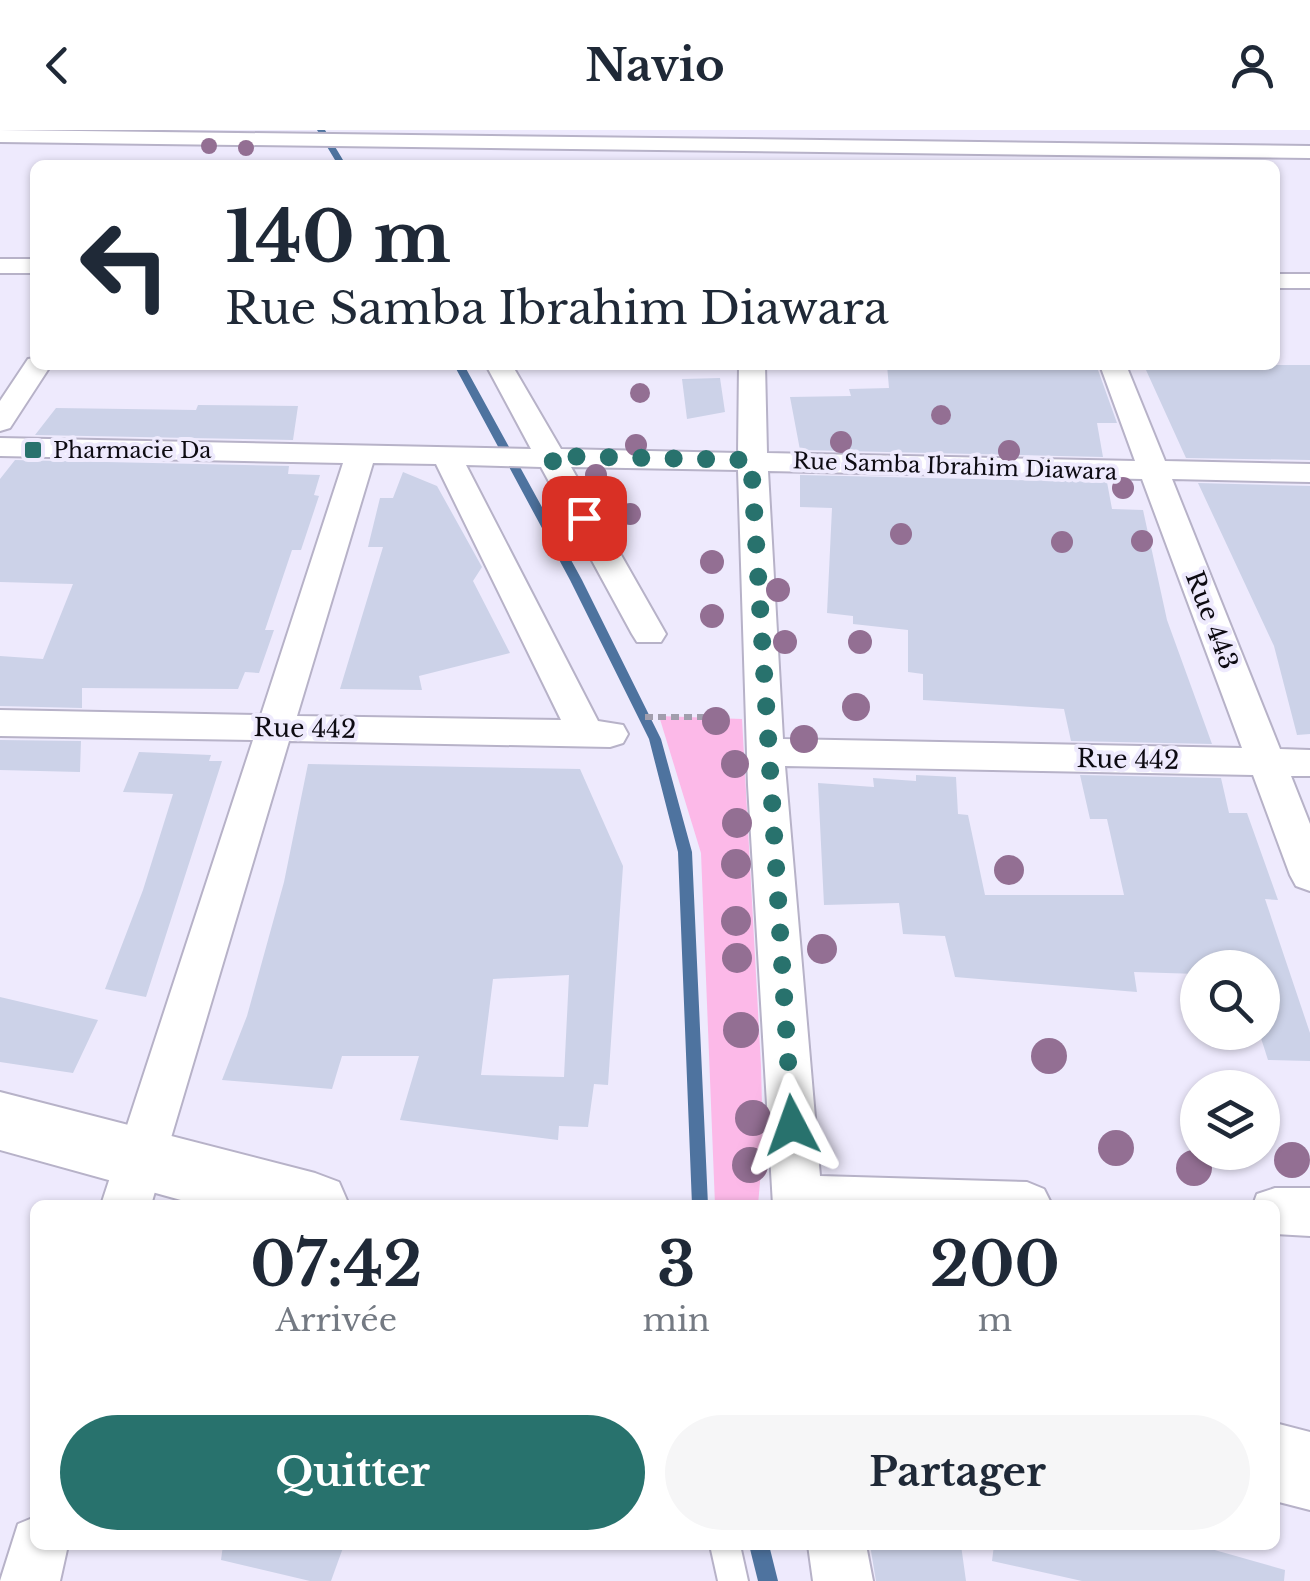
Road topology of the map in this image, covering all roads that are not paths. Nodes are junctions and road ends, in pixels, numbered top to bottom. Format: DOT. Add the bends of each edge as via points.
graph roads {
  1 [pos="1302,130"];
  2 [pos="195,134"];
  3 [pos="0,136"];
  4 [pos="474,136"];
  5 [pos="1310,140"];
  6 [pos="745,146"];
  7 [pos="1029,148"];
  8 [pos="1310,152"];
  9 [pos="177,160"];
  10 [pos="0,266"];
  11 [pos="30,266"];
  12 [pos="1280,281"];
  13 [pos="1310,282"];
  14 [pos="35,370"];
  15 [pos="502,370"];
  16 [pos="752,370"];
  17 [pos="1115,370"];
  18 [pos="0,422"];
  19 [pos="0,448"];
  20 [pos="361,453"];
  21 [pos="446,454"];
  22 [pos="550,456"];
  23 [pos="751,460"];
  24 [pos="1154,471"];
  25 [pos="1310,473"];
  26 [pos="649,634"];
  27 [pos="0,723"];
  28 [pos="278,728"];
  29 [pos="766,735"];
  30 [pos="1266,762"];
  31 [pos="1310,763"];
  32 [pos="1310,874"];
  33 [pos="0,1121"];
  34 [pos="132,1181"];
  35 [pos="277,1200"];
  36 [pos="798,1200"];
  37 [pos="1280,1211"];
  38 [pos="1310,1212"];
  39 [pos="1280,1463"];
  40 [pos="1310,1472"];
  41 [pos="38,1550"];
  42 [pos="726,1550"];
  43 [pos="838,1550"];
  44 [pos="30,1581"];
  45 [pos="733,1581"];
  46 [pos="843,1581"];
  1 -- 5 [label="street"];
  2 -- 3 [label="street"];
  2 -- 4 [label="street" via="312,140"];
  2 -- 9 [label="street"];
  4 -- 6 [label="street"];
  6 -- 7 [label="street"];
  7 -- 8 [label="street"];
  10 -- 11 [label="street"];
  12 -- 13 [label="street"];
  14 -- 18 [label="street"];
  15 -- 22 [label="street"];
  16 -- 23 [label="street"];
  17 -- 24 [label="street, Rue 443"];
  19 -- 20 [label="street, Rue Samba Ibrahim Diawara"];
  20 -- 21 [label="street, Rue Samba Ibrahim Diawara"];
  20 -- 28 [label="street"];
  21 -- 22 [label="street, Rue Samba Ibrahim Diawara"];
  21 -- 28 [label="street, Rue 442" via="598,734"];
  22 -- 23 [label="street, Rue Samba Ibrahim Diawara"];
  22 -- 26 [label="street"];
  23 -- 24 [label="street, Rue Samba Ibrahim Diawara"];
  23 -- 29 [label="street"];
  24 -- 25 [label="street, Rue Samba Ibrahim Diawara"];
  24 -- 30 [label="street, Rue 443"];
  27 -- 28 [label="street, Rue 442"];
  28 -- 34 [label="street"];
  29 -- 30 [label="street, Rue 442"];
  29 -- 36 [label="street"];
  30 -- 31 [label="street, Rue 442"];
  30 -- 32 [label="street, Rue 443"];
  33 -- 34 [label="street"];
  34 -- 35 [label="street"];
  37 -- 38 [label="street"];
  39 -- 40 [label="street"];
  41 -- 44 [label="street"];
  42 -- 45 [label="lane"];
  43 -- 46 [label="street"];
}
